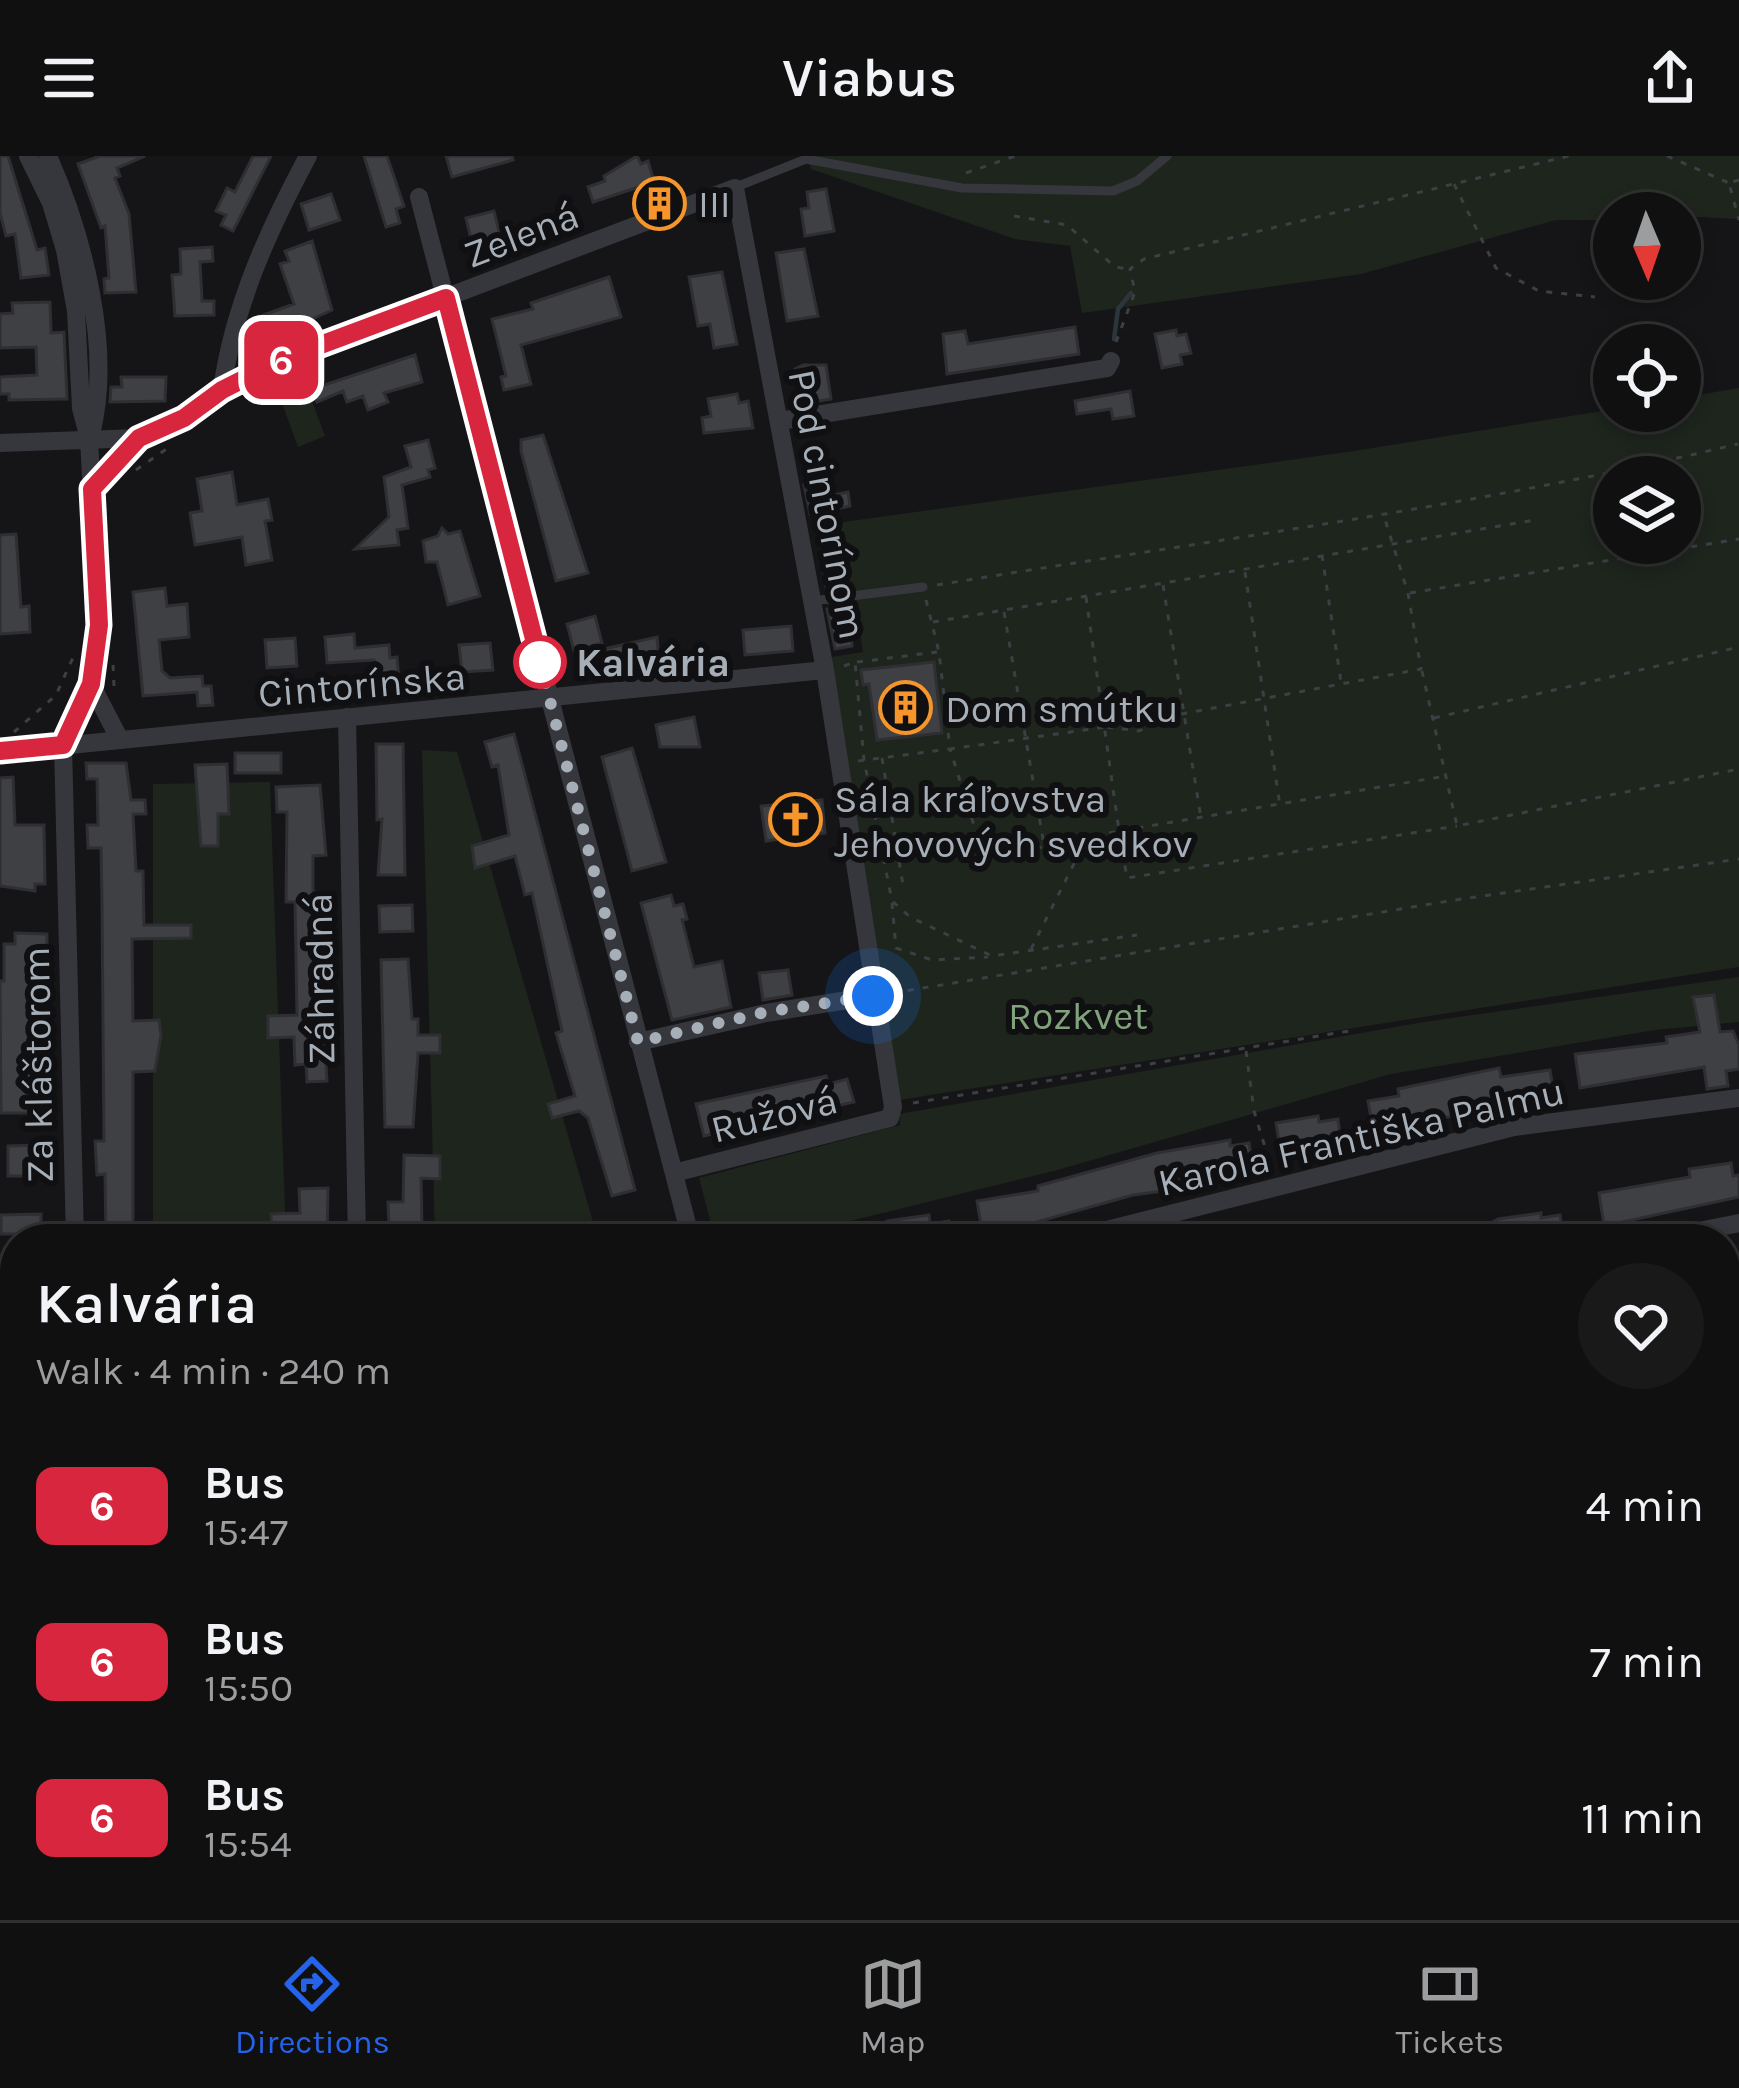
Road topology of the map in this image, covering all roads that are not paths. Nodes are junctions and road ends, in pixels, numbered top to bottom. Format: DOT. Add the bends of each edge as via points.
graph roads {
  1 [pos="28,156"];
  2 [pos="48,156"];
  3 [pos="308,156"];
  4 [pos="1167,156"];
  5 [pos="806,159"];
  6 [pos="735,188"];
  7 [pos="419,197"];
  8 [pos="446,298"];
  9 [pos="1112,361"];
  10 [pos="222,390"];
  11 [pos="778,421"];
  12 [pos="139,438"];
  13 [pos="89,439"];
  14 [pos="0,443"];
  15 [pos="92,489"];
  16 [pos="922,587"];
  17 [pos="812,601"];
  18 [pos="825,670"];
  19 [pos="91,684"];
  20 [pos="549,700"];
  21 [pos="347,717"];
  22 [pos="120,740"];
  23 [pos="63,745"];
  24 [pos="2,746"];
  25 [pos="873,996"];
  26 [pos="638,1042"];
  27 [pos="1739,1097"];
  28 [pos="891,1113"];
  29 [pos="674,1174"];
  30 [pos="75,1224"];
  31 [pos="357,1224"];
  32 [pos="687,1224"];
  33 [pos="1130,1224"];
  1 -- 13 [label="street" via="65,250"];
  2 -- 13 [label="street" via="86,262 97,409"];
  3 -- 10 [label="street" via="260,252"];
  4 -- 5 [label="lane" via="1113,191 962,188"];
  5 -- 6 [label="lane"];
  6 -- 8 [label="street, Zelená"];
  6 -- 11 [label="street, Pod cintorínom"];
  7 -- 8 [label="street"];
  8 -- 10 [label="street, Zelená"];
  8 -- 20 [label="street"];
  9 -- 11 [label="street" via="1107,368"];
  10 -- 12 [label="street, Zelená"];
  11 -- 17 [label="street, Pod cintorínom"];
  12 -- 13 [label="street, Zelená"];
  12 -- 15 [label="street, Zelená"];
  13 -- 14 [label="street, Zelená"];
  13 -- 15 [label="street"];
  15 -- 19 [label="street" via="99,625"];
  16 -- 17 [label="lane"];
  17 -- 18 [label="street, Pod cintorínom"];
  18 -- 20 [label="street, Cintorínska"];
  18 -- 25 [label="street, Pod cintorínom"];
  19 -- 22 [label="street"];
  19 -- 23 [label="street"];
  20 -- 21 [label="street, Cintorínska"];
  20 -- 26 [label="street"];
  21 -- 22 [label="street, Cintorínska"];
  21 -- 31 [label="street, Záhradná"];
  22 -- 23 [label="street, Cintorínska"];
  23 -- 24 [label="street, Cintorínska"];
  23 -- 30 [label="street, Za kláštorom"];
  25 -- 26 [label="street"];
  25 -- 28 [label="street, Pod cintorínom"];
  26 -- 29 [label="street"];
  27 -- 33 [label="street, Karola Františka Palmu" via="1514,1126"];
  28 -- 29 [label="street, Ružová"];
  29 -- 32 [label="street"];
}
